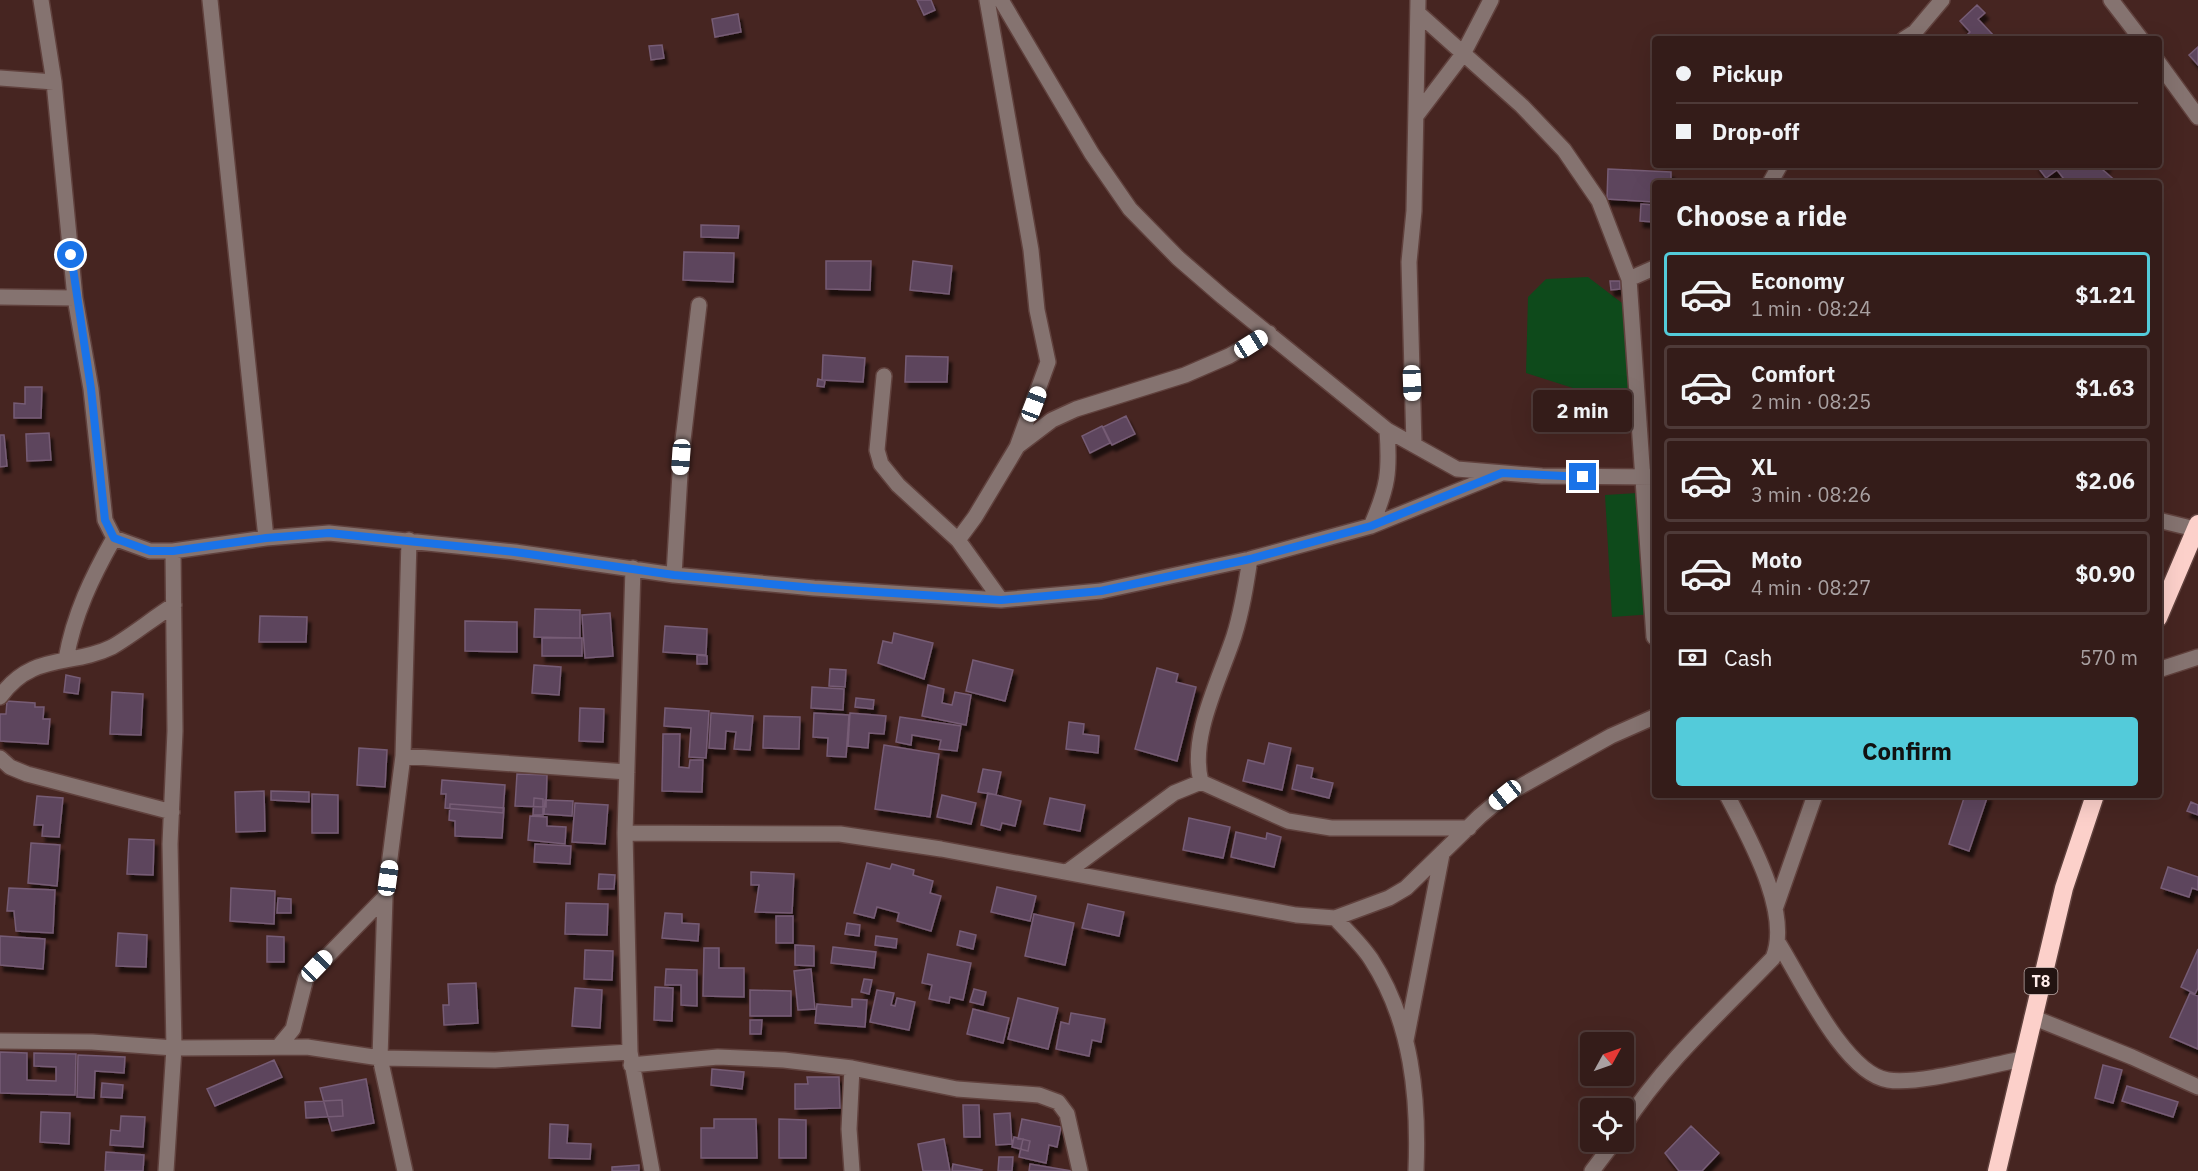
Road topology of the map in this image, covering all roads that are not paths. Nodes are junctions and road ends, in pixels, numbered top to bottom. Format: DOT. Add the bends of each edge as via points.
graph roads {
  1 [pos="41,0"];
  2 [pos="210,0"];
  3 [pos="987,0"];
  4 [pos="1001,0"];
  5 [pos="1491,0"];
  6 [pos="1942,0"];
  7 [pos="2111,0"];
  8 [pos="1418,6"];
  9 [pos="1909,36"];
  10 [pos="2139,36"];
  11 [pos="1463,54"];
  12 [pos="2162,68"];
  13 [pos="0,78"];
  14 [pos="54,82"];
  15 [pos="1416,116"];
  16 [pos="2198,117"];
  17 [pos="1652,269"];
  18 [pos="1634,276"];
  19 [pos="1652,280"];
  20 [pos="0,297"];
  21 [pos="75,298"];
  22 [pos="699,305"];
  23 [pos="1269,333"];
  24 [pos="884,376"];
  25 [pos="1387,429"];
  26 [pos="1414,445"];
  27 [pos="1017,447"];
  28 [pos="1502,473"];
  29 [pos="1649,477"];
  30 [pos="2162,521"];
  31 [pos="1371,526"];
  32 [pos="2197,527"];
  33 [pos="114,538"];
  34 [pos="266,538"];
  35 [pos="409,540"];
  36 [pos="958,540"];
  37 [pos="173,551"];
  38 [pos="1250,559"];
  39 [pos="633,568"];
  40 [pos="1652,573"];
  41 [pos="674,575"];
  42 [pos="1001,600"];
  43 [pos="174,604"];
  44 [pos="2162,609"];
  45 [pos="2198,657"];
  46 [pos="66,659"];
  47 [pos="2162,669"];
  48 [pos="0,697"];
  49 [pos="1652,718"];
  50 [pos="403,756"];
  51 [pos="0,758"];
  52 [pos="627,772"];
  53 [pos="1201,782"];
  54 [pos="1729,798"];
  55 [pos="1814,798"];
  56 [pos="2094,798"];
  57 [pos="172,812"];
  58 [pos="1469,828"];
  59 [pos="625,833"];
  60 [pos="1442,854"];
  61 [pos="1067,872"];
  62 [pos="385,897"];
  63 [pos="1775,909"];
  64 [pos="1335,918"];
  65 [pos="1779,944"];
  66 [pos="2032,1017"];
  67 [pos="1406,1040"];
  68 [pos="0,1041"];
  69 [pos="279,1046"];
  70 [pos="174,1048"];
  71 [pos="380,1058"];
  72 [pos="631,1058"];
  73 [pos="2023,1059"];
  74 [pos="852,1068"];
  75 [pos="2198,1087"];
  76 [pos="1634,1110"];
  77 [pos="1606,1152"];
  78 [pos="166,1171"];
  79 [pos="405,1171"];
  80 [pos="652,1171"];
  81 [pos="852,1171"];
  82 [pos="1080,1171"];
  83 [pos="1416,1171"];
  84 [pos="1592,1171"];
  85 [pos="1997,1171"];
  1 -- 14 [label="street"];
  2 -- 34 [label="street"];
  3 -- 27 [label="street" via="1048,363"];
  4 -- 23 [label="street" via="1092,154 1130,209 1178,258"];
  5 -- 11 [label="street"];
  6 -- 9 [label="street"];
  7 -- 10 [label="street"];
  8 -- 11 [label="street"];
  8 -- 15 [label="street"];
  11 -- 15 [label="street"];
  11 -- 18 [label="street" via="1564,150 1599,201"];
  12 -- 16 [label="street"];
  13 -- 14 [label="street"];
  14 -- 21 [label="street"];
  15 -- 26 [label="street" via="1409,262"];
  17 -- 18 [label="street"];
  18 -- 19 [label="street"];
  18 -- 29 [label="street"];
  20 -- 21 [label="street"];
  21 -- 33 [label="street" via="91,389 105,520"];
  22 -- 41 [label="street" via="681,457"];
  23 -- 25 [label="street"];
  23 -- 27 [label="street" via="1185,375 1060,416"];
  24 -- 36 [label="street" via="877,450 881,464 898,485"];
  25 -- 26 [label="street"];
  25 -- 31 [label="street" via="1390,468 1385,495"];
  26 -- 28 [label="street" via="1457,469"];
  27 -- 36 [label="street"];
  28 -- 29 [label="street"];
  28 -- 31 [label="street"];
  29 -- 40 [label="street"];
  30 -- 32 [label="street"];
  31 -- 38 [label="street"];
  32 -- 44 [label="highway"];
  33 -- 37 [label="street" via="150,551"];
  33 -- 46 [label="street" via="85,591"];
  34 -- 35 [label="street" via="329,533"];
  34 -- 37 [label="street"];
  35 -- 39 [label="street"];
  35 -- 50 [label="street"];
  36 -- 42 [label="street"];
  37 -- 43 [label="street"];
  38 -- 42 [label="street" via="1101,591"];
  38 -- 53 [label="street" via="1245,596 1199,741"];
  39 -- 41 [label="street"];
  39 -- 52 [label="street"];
  41 -- 42 [label="street"];
  43 -- 46 [label="street" via="111,647"];
  43 -- 57 [label="street"];
  45 -- 47 [label="street"];
  46 -- 48 [label="street" via="42,664 24,674"];
  49 -- 58 [label="street" via="1611,736 1505,795"];
  50 -- 52 [label="street"];
  50 -- 62 [label="street"];
  51 -- 57 [label="street" via="27,774"];
  52 -- 59 [label="street"];
  53 -- 58 [label="street" via="1288,821 1331,828"];
  53 -- 61 [label="street" via="1174,793"];
  54 -- 63 [label="street" via="1755,849"];
  55 -- 63 [label="street"];
  56 -- 66 [label="highway, T8" via="2064,888"];
  57 -- 70 [label="street"];
  58 -- 60 [label="street"];
  59 -- 61 [label="street" via="840,834"];
  59 -- 72 [label="street"];
  60 -- 64 [label="street" via="1406,888"];
  60 -- 67 [label="street"];
  61 -- 64 [label="street" via="1296,915"];
  62 -- 69 [label="street" via="306,978 293,1029"];
  62 -- 71 [label="street"];
  63 -- 65 [label="street"];
  64 -- 67 [label="street" via="1370,958 1391,996"];
  65 -- 73 [label="street" via="1852,1058 1868,1073 1887,1080 1909,1080"];
  65 -- 76 [label="street" via="1773,958 1677,1054"];
  66 -- 73 [label="highway, T8"];
  66 -- 75 [label="street"];
  67 -- 83 [label="street" via="1416,1090"];
  68 -- 70 [label="street"];
  69 -- 70 [label="street"];
  69 -- 71 [label="street"];
  70 -- 78 [label="street"];
  71 -- 72 [label="street"];
  71 -- 79 [label="street"];
  72 -- 74 [label="street" via="718,1057"];
  72 -- 80 [label="street"];
  73 -- 85 [label="highway, T8"];
  74 -- 81 [label="street"];
  74 -- 82 [label="street" via="957,1089 1058,1102 1067,1114"];
  77 -- 84 [label="street"];
}
